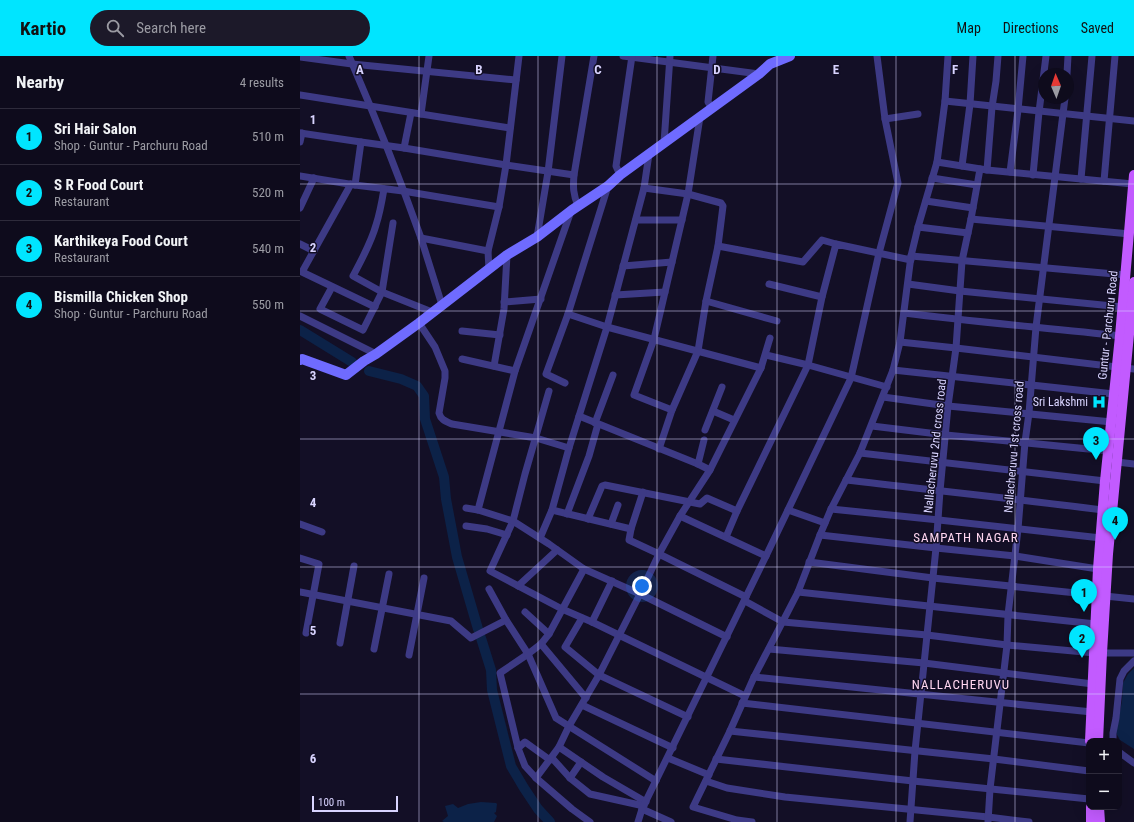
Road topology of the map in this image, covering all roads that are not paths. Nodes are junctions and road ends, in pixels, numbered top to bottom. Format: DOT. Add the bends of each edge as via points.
graph roads {
  1 [pos="349,56"];
  2 [pos="429,56"];
  3 [pos="519,56"];
  4 [pos="562,56"];
  5 [pos="594,56"];
  6 [pos="623,56"];
  7 [pos="712,56"];
  8 [pos="790,56"];
  9 [pos="877,56"];
  10 [pos="948,56"];
  11 [pos="973,56"];
  12 [pos="998,56"];
  13 [pos="1023,56"];
  14 [pos="1046,56"];
  15 [pos="1068,56"];
  16 [pos="1092,56"];
  17 [pos="1115,56"];
  18 [pos="632,57"];
  19 [pos="300,58"];
  20 [pos="670,59"];
  21 [pos="771,60"];
  22 [pos="352,64"];
  23 [pos="711,68"];
  24 [pos="1067,68"];
  25 [pos="427,71"];
  26 [pos="759,74"];
  27 [pos="516,80"];
  28 [pos="300,95"];
  29 [pos="945,101"];
  30 [pos="970,104"];
  31 [pos="1064,104"];
  32 [pos="371,107"];
  33 [pos="992,107"];
  34 [pos="712,108"];
  35 [pos="1018,110"];
  36 [pos="1039,112"];
  37 [pos="412,113"];
  38 [pos="421,114"];
  39 [pos="918,114"];
  40 [pos="1063,114"];
  41 [pos="700,117"];
  42 [pos="1086,117"];
  43 [pos="885,119"];
  44 [pos="1109,119"];
  45 [pos="1134,122"];
  46 [pos="510,128"];
  47 [pos="301,133"];
  48 [pos="300,142"];
  49 [pos="361,142"];
  50 [pos="664,143"];
  51 [pos="386,146"];
  52 [pos="404,148"];
  53 [pos="649,154"];
  54 [pos="936,162"];
  55 [pos="506,165"];
  56 [pos="962,166"];
  57 [pos="983,169"];
  58 [pos="548,172"];
  59 [pos="1010,172"];
  60 [pos="574,175"];
  61 [pos="620,175"];
  62 [pos="1033,175"];
  63 [pos="300,176"];
  64 [pos="1055,177"];
  65 [pos="314,178"];
  66 [pos="932,178"];
  67 [pos="1081,179"];
  68 [pos="1134,180"];
  69 [pos="1104,181"];
  70 [pos="353,185"];
  71 [pos="977,185"];
  72 [pos="608,186"];
  73 [pos="644,188"];
  74 [pos="384,189"];
  75 [pos="403,191"];
  76 [pos="688,194"];
  77 [pos="926,201"];
  78 [pos="499,207"];
  79 [pos="300,208"];
  80 [pos="575,208"];
  81 [pos="973,208"];
  82 [pos="971,219"];
  83 [pos="636,220"];
  84 [pos="682,220"];
  85 [pos="393,223"];
  86 [pos="918,227"];
  87 [pos="1048,227"];
  88 [pos="968,233"];
  89 [pos="1130,234"];
  90 [pos="537,237"];
  91 [pos="421,238"];
  92 [pos="300,244"];
  93 [pos="836,244"];
  94 [pos="718,246"];
  95 [pos="314,251"];
  96 [pos="488,251"];
  97 [pos="879,253"];
  98 [pos="507,255"];
  99 [pos="911,258"];
  100 [pos="962,261"];
  101 [pos="672,262"];
  102 [pos="623,266"];
  103 [pos="1042,267"];
  104 [pos="488,270"];
  105 [pos="301,274"];
  106 [pos="1126,275"];
  107 [pos="1134,282"];
  108 [pos="769,284"];
  109 [pos="908,284"];
  110 [pos="332,287"];
  111 [pos="960,291"];
  112 [pos="382,292"];
  113 [pos="665,292"];
  114 [pos="615,295"];
  115 [pos="822,297"];
  116 [pos="541,298"];
  117 [pos="1039,298"];
  118 [pos="706,301"];
  119 [pos="504,302"];
  120 [pos="442,305"];
  121 [pos="375,307"];
  122 [pos="1130,308"];
  123 [pos="432,312"];
  124 [pos="904,313"];
  125 [pos="568,314"];
  126 [pos="300,316"];
  127 [pos="958,320"];
  128 [pos="777,321"];
  129 [pos="419,323"];
  130 [pos="1036,326"];
  131 [pos="1132,326"];
  132 [pos="607,327"];
  133 [pos="462,331"];
  134 [pos="500,335"];
  135 [pos="1120,336"];
  136 [pos="770,338"];
  137 [pos="654,339"];
  138 [pos="900,342"];
  139 [pos="956,348"];
  140 [pos="698,351"];
  141 [pos="376,354"];
  142 [pos="766,355"];
  143 [pos="1033,358"];
  144 [pos="462,359"];
  145 [pos="300,360"];
  146 [pos="808,365"];
  147 [pos="494,366"];
  148 [pos="761,368"];
  149 [pos="1125,368"];
  150 [pos="893,370"];
  151 [pos="515,371"];
  152 [pos="613,374"];
  153 [pos="952,377"];
  154 [pos="851,378"];
  155 [pos="565,383"];
  156 [pos="1031,385"];
  157 [pos="722,387"];
  158 [pos="887,388"];
  159 [pos="549,391"];
  160 [pos="1114,394"];
  161 [pos="883,397"];
  162 [pos="948,406"];
  163 [pos="672,410"];
  164 [pos="713,411"];
  165 [pos="1029,414"];
  166 [pos="579,416"];
  167 [pos="734,420"];
  168 [pos="1112,422"];
  169 [pos="596,423"];
  170 [pos="872,426"];
  171 [pos="705,430"];
  172 [pos="498,432"];
  173 [pos="946,435"];
  174 [pos="536,438"];
  175 [pos="704,440"];
  176 [pos="1025,442"];
  177 [pos="569,448"];
  178 [pos="659,449"];
  179 [pos="1109,451"];
  180 [pos="860,453"];
  181 [pos="1117,462"];
  182 [pos="943,463"];
  183 [pos="698,464"];
  184 [pos="1134,464"];
  185 [pos="710,470"];
  186 [pos="1023,471"];
  187 [pos="846,480"];
  188 [pos="1105,481"];
  189 [pos="643,492"];
  190 [pos="940,492"];
  191 [pos="1020,499"];
  192 [pos="689,503"];
  193 [pos="618,505"];
  194 [pos="466,508"];
  195 [pos="832,509"];
  196 [pos="478,510"];
  197 [pos="552,510"];
  198 [pos="738,510"];
  199 [pos="788,510"];
  200 [pos="1103,510"];
  201 [pos="567,514"];
  202 [pos="680,516"];
  203 [pos="588,519"];
  204 [pos="939,520"];
  205 [pos="514,521"];
  206 [pos="825,523"];
  207 [pos="300,524"];
  208 [pos="611,524"];
  209 [pos="466,526"];
  210 [pos="631,529"];
  211 [pos="1018,529"];
  212 [pos="322,532"];
  213 [pos="507,535"];
  214 [pos="820,535"];
  215 [pos="726,537"];
  216 [pos="540,538"];
  217 [pos="1101,538"];
  218 [pos="936,548"];
  219 [pos="557,550"];
  220 [pos="659,554"];
  221 [pos="766,556"];
  222 [pos="1015,556"];
  223 [pos="300,558"];
  224 [pos="809,562"];
  225 [pos="354,566"];
  226 [pos="584,569"];
  227 [pos="1098,569"];
  228 [pos="389,574"];
  229 [pos="424,578"];
  230 [pos="933,578"];
  231 [pos="612,581"];
  232 [pos="518,586"];
  233 [pos="1011,587"];
  234 [pos="489,589"];
  235 [pos="300,592"];
  236 [pos="798,592"];
  237 [pos="640,594"];
  238 [pos="314,595"];
  239 [pos="1101,596"];
  240 [pos="746,599"];
  241 [pos="1134,599"];
  242 [pos="348,601"];
  243 [pos="930,607"];
  244 [pos="383,608"];
  245 [pos="562,609"];
  246 [pos="525,612"];
  247 [pos="417,615"];
  248 [pos="1008,615"];
  249 [pos="582,618"];
  250 [pos="506,620"];
  251 [pos="592,622"];
  252 [pos="783,622"];
  253 [pos="1096,624"];
  254 [pos="306,633"];
  255 [pos="549,634"];
  256 [pos="620,635"];
  257 [pos="927,635"];
  258 [pos="727,637"];
  259 [pos="340,642"];
  260 [pos="541,644"];
  261 [pos="1007,645"];
  262 [pos="374,649"];
  263 [pos="769,649"];
  264 [pos="1098,653"];
  265 [pos="1134,653"];
  266 [pos="528,654"];
  267 [pos="409,655"];
  268 [pos="1134,661"];
  269 [pos="924,663"];
  270 [pos="1003,673"];
  271 [pos="599,675"];
  272 [pos="708,677"];
  273 [pos="754,678"];
  274 [pos="1093,684"];
  275 [pos="921,694"];
  276 [pos="586,698"];
  277 [pos="744,699"];
  278 [pos="1000,703"];
  279 [pos="582,704"];
  280 [pos="1092,712"];
  281 [pos="688,717"];
  282 [pos="918,724"];
  283 [pos="569,726"];
  284 [pos="730,731"];
  285 [pos="996,732"];
  286 [pos="1090,738"];
  287 [pos="1098,738"];
  288 [pos="1113,738"];
  289 [pos="1086,742"];
  290 [pos="518,748"];
  291 [pos="559,748"];
  292 [pos="673,748"];
  293 [pos="916,751"];
  294 [pos="1122,754"];
  295 [pos="668,758"];
  296 [pos="551,759"];
  297 [pos="716,759"];
  298 [pos="994,759"];
  299 [pos="581,762"];
  300 [pos="1134,763"];
  301 [pos="1086,771"];
  302 [pos="536,778"];
  303 [pos="570,778"];
  304 [pos="707,778"];
  305 [pos="656,781"];
  306 [pos="913,781"];
  307 [pos="990,789"];
  308 [pos="1086,799"];
  309 [pos="644,805"];
  310 [pos="911,809"];
  311 [pos="1091,810"];
  312 [pos="1099,810"];
  313 [pos="988,819"];
  314 [pos="738,821"];
  315 [pos="590,822"];
  316 [pos="638,822"];
  317 [pos="671,822"];
  318 [pos="752,822"];
  319 [pos="910,822"];
  320 [pos="1029,822"];
  321 [pos="1091,822"];
  322 [pos="1100,822"];
  1 -- 22 [label="street"];
  2 -- 25 [label="street"];
  3 -- 27 [label="street"];
  4 -- 58 [label="street"];
  5 -- 60 [label="street"];
  6 -- 18 [label="street"];
  7 -- 23 [label="street"];
  8 -- 21 [label="main road"];
  9 -- 43 [label="street"];
  10 -- 29 [label="street"];
  11 -- 30 [label="street"];
  12 -- 33 [label="street, Nallacheruvu 2nd cross road"];
  13 -- 35 [label="street"];
  14 -- 36 [label="street"];
  15 -- 24 [label="street"];
  16 -- 42 [label="street"];
  17 -- 44 [label="street"];
  18 -- 20 [label="street"];
  18 -- 61 [label="street" via="616,166"];
  19 -- 22 [label="street"];
  20 -- 23 [label="street"];
  20 -- 50 [label="street"];
  21 -- 26 [label="main road"];
  22 -- 25 [label="street"];
  22 -- 32 [label="street"];
  23 -- 26 [label="street"];
  23 -- 34 [label="street" via="708,102"];
  25 -- 27 [label="street"];
  25 -- 38 [label="street"];
  26 -- 34 [label="main road"];
  27 -- 46 [label="street"];
  28 -- 32 [label="street"];
  29 -- 30 [label="street"];
  29 -- 54 [label="street"];
  30 -- 33 [label="street"];
  30 -- 56 [label="street"];
  31 -- 40 [label="street, Nallacheruvu 1st cross road"];
  32 -- 37 [label="street"];
  32 -- 51 [label="street"];
  33 -- 35 [label="street"];
  33 -- 57 [label="street, Nallacheruvu 2nd cross road"];
  34 -- 41 [label="main road"];
  35 -- 36 [label="street"];
  35 -- 59 [label="street"];
  36 -- 40 [label="street"];
  36 -- 62 [label="street"];
  37 -- 38 [label="street"];
  37 -- 52 [label="street"];
  38 -- 46 [label="street"];
  39 -- 43 [label="street"];
  40 -- 42 [label="street"];
  40 -- 64 [label="street, Nallacheruvu 1st cross road"];
  41 -- 50 [label="main road"];
  41 -- 76 [label="street"];
  42 -- 44 [label="street"];
  42 -- 67 [label="street"];
  43 -- 97 [label="street" via="898,183"];
  44 -- 45 [label="street"];
  44 -- 69 [label="street"];
  46 -- 55 [label="street"];
  47 -- 48 [label="street"];
  47 -- 49 [label="street"];
  49 -- 51 [label="street"];
  49 -- 70 [label="street"];
  50 -- 53 [label="main road"];
  51 -- 52 [label="street"];
  51 -- 75 [label="street"];
  52 -- 55 [label="street"];
  53 -- 61 [label="main road"];
  53 -- 73 [label="street"];
  54 -- 56 [label="street"];
  54 -- 66 [label="street"];
  55 -- 58 [label="street"];
  55 -- 78 [label="street"];
  56 -- 57 [label="street"];
  57 -- 59 [label="street"];
  57 -- 71 [label="street, Nallacheruvu 2nd cross road"];
  58 -- 60 [label="street"];
  58 -- 90 [label="street"];
  59 -- 62 [label="street"];
  60 -- 80 [label="street"];
  61 -- 72 [label="main road"];
  62 -- 64 [label="street"];
  63 -- 65 [label="street"];
  64 -- 67 [label="street"];
  64 -- 87 [label="street, Nallacheruvu 1st cross road"];
  65 -- 70 [label="street"];
  65 -- 79 [label="street"];
  66 -- 71 [label="street"];
  66 -- 77 [label="street"];
  67 -- 69 [label="street"];
  68 -- 69 [label="street"];
  68 -- 89 [label="main road, Guntur - Parchuru Road"];
  70 -- 74 [label="street"];
  70 -- 95 [label="street"];
  71 -- 81 [label="street, Nallacheruvu 2nd cross road"];
  72 -- 80 [label="main road"];
  72 -- 125 [label="street"];
  73 -- 76 [label="street"];
  73 -- 83 [label="street"];
  74 -- 75 [label="street"];
  74 -- 112 [label="street" via="377,224 353,276"];
  75 -- 78 [label="street"];
  75 -- 91 [label="street"];
  76 -- 84 [label="street"];
  76 -- 94 [label="street" via="721,203 723,206"];
  77 -- 81 [label="street"];
  77 -- 86 [label="street"];
  78 -- 96 [label="street"];
  80 -- 90 [label="main road"];
  80 -- 116 [label="street"];
  81 -- 82 [label="street, Nallacheruvu 2nd cross road"];
  82 -- 87 [label="street"];
  82 -- 88 [label="street, Nallacheruvu 2nd cross road"];
  83 -- 84 [label="street"];
  83 -- 102 [label="street"];
  84 -- 101 [label="street"];
  85 -- 112 [label="street"];
  86 -- 88 [label="street"];
  86 -- 99 [label="street"];
  87 -- 89 [label="street"];
  87 -- 103 [label="street, Nallacheruvu 1st cross road"];
  88 -- 100 [label="street, Nallacheruvu 2nd cross road"];
  89 -- 106 [label="main road, Guntur - Parchuru Road"];
  90 -- 98 [label="main road"];
  91 -- 96 [label="street"];
  91 -- 120 [label="street"];
  92 -- 95 [label="street"];
  93 -- 94 [label="street" via="822,240 803,262"];
  93 -- 97 [label="street"];
  93 -- 115 [label="street"];
  94 -- 118 [label="street"];
  95 -- 105 [label="street"];
  96 -- 104 [label="street"];
  97 -- 99 [label="street"];
  97 -- 154 [label="street"];
  98 -- 104 [label="main road"];
  98 -- 119 [label="street"];
  99 -- 100 [label="street"];
  99 -- 109 [label="street"];
  100 -- 103 [label="street"];
  100 -- 111 [label="street, Nallacheruvu 2nd cross road"];
  101 -- 102 [label="street"];
  101 -- 113 [label="street"];
  102 -- 114 [label="street"];
  103 -- 106 [label="street"];
  103 -- 117 [label="street, Nallacheruvu 1st cross road"];
  104 -- 120 [label="main road"];
  105 -- 110 [label="street"];
  106 -- 122 [label="main road, Guntur - Parchuru Road"];
  107 -- 122 [label="main road, Guntur - Parchuru Road"];
  108 -- 115 [label="street"];
  109 -- 111 [label="street"];
  109 -- 124 [label="street"];
  110 -- 121 [label="street"];
  110 -- 121 [label="street" via="320,308 363,330"];
  111 -- 117 [label="street"];
  111 -- 127 [label="street, Nallacheruvu 2nd cross road"];
  112 -- 121 [label="street"];
  112 -- 123 [label="street"];
  113 -- 114 [label="street"];
  113 -- 137 [label="street"];
  114 -- 132 [label="street"];
  115 -- 146 [label="street"];
  116 -- 119 [label="street"];
  116 -- 151 [label="street"];
  117 -- 122 [label="street"];
  117 -- 130 [label="street, Nallacheruvu 1st cross road"];
  118 -- 128 [label="street"];
  118 -- 140 [label="street"];
  119 -- 134 [label="street"];
  120 -- 123 [label="main road"];
  122 -- 131 [label="main road, Guntur - Parchuru Road"];
  122 -- 135 [label="main road, Guntur - Parchuru Road"];
  123 -- 129 [label="main road"];
  124 -- 127 [label="street"];
  124 -- 138 [label="street"];
  125 -- 132 [label="street"];
  125 -- 155 [label="street" via="546,374"];
  126 -- 141 [label="street"];
  127 -- 130 [label="street"];
  127 -- 139 [label="street, Nallacheruvu 2nd cross road"];
  129 -- 141 [label="main road"];
  129 -- 172 [label="street" via="435,347 445,371 440,417 452,424"];
  130 -- 135 [label="street"];
  130 -- 143 [label="street, Nallacheruvu 1st cross road"];
  131 -- 149 [label="main road, Guntur - Parchuru Road"];
  132 -- 137 [label="street"];
  132 -- 166 [label="street"];
  133 -- 134 [label="street"];
  134 -- 147 [label="street"];
  135 -- 149 [label="main road, Guntur - Parchuru Road"];
  136 -- 142 [label="street"];
  137 -- 140 [label="street"];
  137 -- 163 [label="street" via="634,395"];
  138 -- 139 [label="street"];
  138 -- 150 [label="street"];
  139 -- 143 [label="street"];
  139 -- 153 [label="street, Nallacheruvu 2nd cross road"];
  140 -- 148 [label="street"];
  140 -- 163 [label="street"];
  141 -- 145 [label="main road" via="346,375"];
  142 -- 146 [label="street"];
  142 -- 148 [label="street"];
  143 -- 149 [label="street"];
  143 -- 156 [label="street, Nallacheruvu 1st cross road"];
  144 -- 147 [label="street"];
  146 -- 154 [label="street"];
  146 -- 198 [label="street"];
  147 -- 151 [label="street"];
  148 -- 167 [label="street"];
  149 -- 160 [label="main road, Guntur - Parchuru Road"];
  149 -- 181 [label="main road, Guntur - Parchuru Road"];
  150 -- 153 [label="street"];
  150 -- 158 [label="street"];
  151 -- 172 [label="street"];
  152 -- 169 [label="street"];
  153 -- 156 [label="street"];
  153 -- 162 [label="street, Nallacheruvu 2nd cross road"];
  154 -- 158 [label="street"];
  154 -- 199 [label="street"];
  156 -- 160 [label="street"];
  156 -- 165 [label="street, Nallacheruvu 1st cross road"];
  157 -- 164 [label="street"];
  158 -- 161 [label="street"];
  159 -- 174 [label="street"];
  160 -- 168 [label="main road, Guntur - Parchuru Road"];
  161 -- 162 [label="street"];
  161 -- 170 [label="street"];
  162 -- 165 [label="street"];
  162 -- 173 [label="street, Nallacheruvu 2nd cross road"];
  163 -- 178 [label="street"];
  164 -- 167 [label="street"];
  164 -- 171 [label="street"];
  165 -- 168 [label="street"];
  165 -- 176 [label="street, Nallacheruvu 1st cross road"];
  166 -- 169 [label="street"];
  166 -- 177 [label="street"];
  167 -- 185 [label="street"];
  168 -- 179 [label="main road, Guntur - Parchuru Road"];
  169 -- 178 [label="street"];
  169 -- 201 [label="street" via="589,456"];
  170 -- 173 [label="street"];
  170 -- 180 [label="street"];
  172 -- 174 [label="street"];
  172 -- 196 [label="street"];
  173 -- 176 [label="street"];
  173 -- 182 [label="street, Nallacheruvu 2nd cross road"];
  174 -- 177 [label="street"];
  174 -- 205 [label="street"];
  175 -- 183 [label="street"];
  176 -- 179 [label="street"];
  176 -- 186 [label="street, Nallacheruvu 1st cross road"];
  177 -- 197 [label="street"];
  178 -- 183 [label="street"];
  179 -- 188 [label="main road, Guntur - Parchuru Road"];
  180 -- 182 [label="street"];
  180 -- 187 [label="street"];
  181 -- 184 [label="street"];
  181 -- 239 [label="main road, Guntur - Parchuru Road"];
  182 -- 186 [label="street"];
  182 -- 190 [label="street, Nallacheruvu 2nd cross road"];
  183 -- 185 [label="street"];
  185 -- 192 [label="street"];
  186 -- 188 [label="street"];
  186 -- 191 [label="street, Nallacheruvu 1st cross road"];
  187 -- 190 [label="street"];
  187 -- 195 [label="street"];
  188 -- 200 [label="main road, Guntur - Parchuru Road"];
  189 -- 192 [label="street"];
  189 -- 203 [label="street" via="605,484"];
  189 -- 210 [label="street"];
  190 -- 191 [label="street"];
  190 -- 204 [label="street, Nallacheruvu 2nd cross road"];
  191 -- 200 [label="street"];
  191 -- 211 [label="street, Nallacheruvu 1st cross road"];
  192 -- 198 [label="street" via="700,504 707,498"];
  192 -- 202 [label="street"];
  193 -- 208 [label="street"];
  194 -- 196 [label="street"];
  195 -- 204 [label="street"];
  195 -- 206 [label="street"];
  196 -- 205 [label="street"];
  197 -- 201 [label="street"];
  197 -- 216 [label="street"];
  198 -- 215 [label="street"];
  199 -- 206 [label="street"];
  199 -- 221 [label="street"];
  200 -- 217 [label="main road, Guntur - Parchuru Road"];
  201 -- 203 [label="street"];
  202 -- 215 [label="street"];
  202 -- 220 [label="street"];
  203 -- 208 [label="street"];
  204 -- 211 [label="street"];
  204 -- 218 [label="street, Nallacheruvu 2nd cross road"];
  205 -- 213 [label="street"];
  205 -- 216 [label="street"];
  206 -- 214 [label="street"];
  207 -- 212 [label="street"];
  208 -- 210 [label="street"];
  209 -- 213 [label="street"];
  210 -- 220 [label="street" via="629,540"];
  211 -- 217 [label="street"];
  211 -- 222 [label="street, Nallacheruvu 1st cross road"];
  213 -- 232 [label="street" via="490,571"];
  214 -- 218 [label="street"];
  214 -- 224 [label="street"];
  215 -- 221 [label="street"];
  216 -- 219 [label="street"];
  217 -- 227 [label="main road, Guntur - Parchuru Road"];
  218 -- 222 [label="street"];
  218 -- 230 [label="street, Nallacheruvu 2nd cross road"];
  219 -- 226 [label="street"];
  219 -- 232 [label="street"];
  220 -- 237 [label="street"];
  220 -- 240 [label="street"];
  221 -- 240 [label="street"];
  222 -- 227 [label="street"];
  222 -- 233 [label="street, Nallacheruvu 1st cross road"];
  223 -- 238 [label="street" via="319,564"];
  224 -- 230 [label="street"];
  224 -- 236 [label="street"];
  225 -- 242 [label="street"];
  226 -- 231 [label="street"];
  226 -- 245 [label="street"];
  227 -- 239 [label="main road, Guntur - Parchuru Road"];
  228 -- 244 [label="street"];
  229 -- 247 [label="street"];
  230 -- 233 [label="street"];
  230 -- 243 [label="street, Nallacheruvu 2nd cross road"];
  231 -- 237 [label="street"];
  231 -- 251 [label="street"];
  232 -- 245 [label="street"];
  233 -- 239 [label="street"];
  233 -- 248 [label="street, Nallacheruvu 1st cross road"];
  234 -- 250 [label="street"];
  235 -- 238 [label="street"];
  236 -- 243 [label="street"];
  236 -- 252 [label="street"];
  237 -- 256 [label="street"];
  237 -- 258 [label="street"];
  238 -- 242 [label="street"];
  238 -- 254 [label="street"];
  239 -- 241 [label="street"];
  239 -- 253 [label="main road, Guntur - Parchuru Road"];
  239 -- 264 [label="main road, Guntur - Parchuru Road"];
  240 -- 252 [label="street"];
  240 -- 258 [label="street"];
  242 -- 244 [label="street"];
  242 -- 259 [label="street"];
  243 -- 248 [label="street"];
  243 -- 257 [label="street, Nallacheruvu 2nd cross road"];
  244 -- 247 [label="street"];
  244 -- 262 [label="street"];
  245 -- 249 [label="street"];
  245 -- 255 [label="street"];
  246 -- 255 [label="street"];
  247 -- 250 [label="street" via="451,621 472,638"];
  247 -- 267 [label="street"];
  248 -- 253 [label="street"];
  248 -- 261 [label="street, Nallacheruvu 1st cross road"];
  249 -- 251 [label="street"];
  249 -- 271 [label="street" via="566,646"];
  250 -- 266 [label="street"];
  251 -- 256 [label="street"];
  252 -- 257 [label="street"];
  252 -- 263 [label="street"];
  253 -- 264 [label="main road, Guntur - Parchuru Road"];
  255 -- 260 [label="street"];
  256 -- 271 [label="street"];
  256 -- 272 [label="street"];
  257 -- 261 [label="street"];
  257 -- 269 [label="street, Nallacheruvu 2nd cross road"];
  258 -- 272 [label="street"];
  260 -- 266 [label="street"];
  260 -- 276 [label="street"];
  261 -- 264 [label="street"];
  261 -- 270 [label="street, Nallacheruvu 1st cross road"];
  263 -- 269 [label="street"];
  263 -- 273 [label="street"];
  264 -- 265 [label="street"];
  264 -- 274 [label="main road, Guntur - Parchuru Road"];
  264 -- 287 [label="main road, Guntur - Parchuru Road"];
  266 -- 283 [label="street" via="556,718"];
  266 -- 290 [label="street" via="500,673"];
  268 -- 288 [label="street" via="1120,679"];
  269 -- 270 [label="street"];
  269 -- 275 [label="street, Nallacheruvu 2nd cross road"];
  270 -- 274 [label="street"];
  270 -- 278 [label="street, Nallacheruvu 1st cross road"];
  271 -- 276 [label="street"];
  271 -- 281 [label="street"];
  272 -- 277 [label="street"];
  272 -- 281 [label="street"];
  273 -- 275 [label="street"];
  273 -- 277 [label="street"];
  274 -- 280 [label="main road, Guntur - Parchuru Road"];
  275 -- 278 [label="street"];
  275 -- 282 [label="street, Nallacheruvu 2nd cross road"];
  276 -- 279 [label="street"];
  277 -- 282 [label="street"];
  277 -- 284 [label="street"];
  278 -- 280 [label="street"];
  278 -- 285 [label="street, Nallacheruvu 1st cross road"];
  279 -- 283 [label="street"];
  279 -- 292 [label="street"];
  280 -- 286 [label="main road, Guntur - Parchuru Road"];
  281 -- 292 [label="street"];
  282 -- 285 [label="street"];
  282 -- 293 [label="street, Nallacheruvu 2nd cross road"];
  283 -- 291 [label="street"];
  283 -- 305 [label="street"];
  284 -- 293 [label="street"];
  284 -- 297 [label="street"];
  285 -- 289 [label="street"];
  285 -- 298 [label="street, Nallacheruvu 1st cross road"];
  290 -- 296 [label="street" via="525,742"];
  290 -- 302 [label="street" via="525,766"];
  291 -- 296 [label="street"];
  291 -- 299 [label="street"];
  292 -- 295 [label="street"];
  293 -- 298 [label="street"];
  293 -- 306 [label="street, Nallacheruvu 2nd cross road"];
  294 -- 300 [label="street"];
  295 -- 304 [label="street"];
  295 -- 305 [label="street"];
  296 -- 302 [label="street"];
  296 -- 303 [label="street"];
  297 -- 304 [label="street"];
  297 -- 306 [label="street"];
  298 -- 301 [label="street"];
  298 -- 307 [label="street, Nallacheruvu 1st cross road"];
  299 -- 303 [label="street"];
  299 -- 309 [label="street"];
  302 -- 315 [label="street"];
  303 -- 309 [label="street" via="590,794"];
  304 -- 310 [label="street" via="727,788 785,797"];
  304 -- 314 [label="street" via="693,807"];
  305 -- 309 [label="street"];
  306 -- 307 [label="street"];
  306 -- 310 [label="street, Nallacheruvu 2nd cross road"];
  307 -- 308 [label="street"];
  307 -- 313 [label="street, Nallacheruvu 1st cross road"];
  309 -- 316 [label="street"];
  309 -- 317 [label="street"];
  310 -- 313 [label="street"];
  310 -- 319 [label="street, Nallacheruvu 2nd cross road"];
  311 -- 321 [label="main road"];
  312 -- 322 [label="main road"];
  313 -- 320 [label="street"];
  314 -- 318 [label="street"];
}
